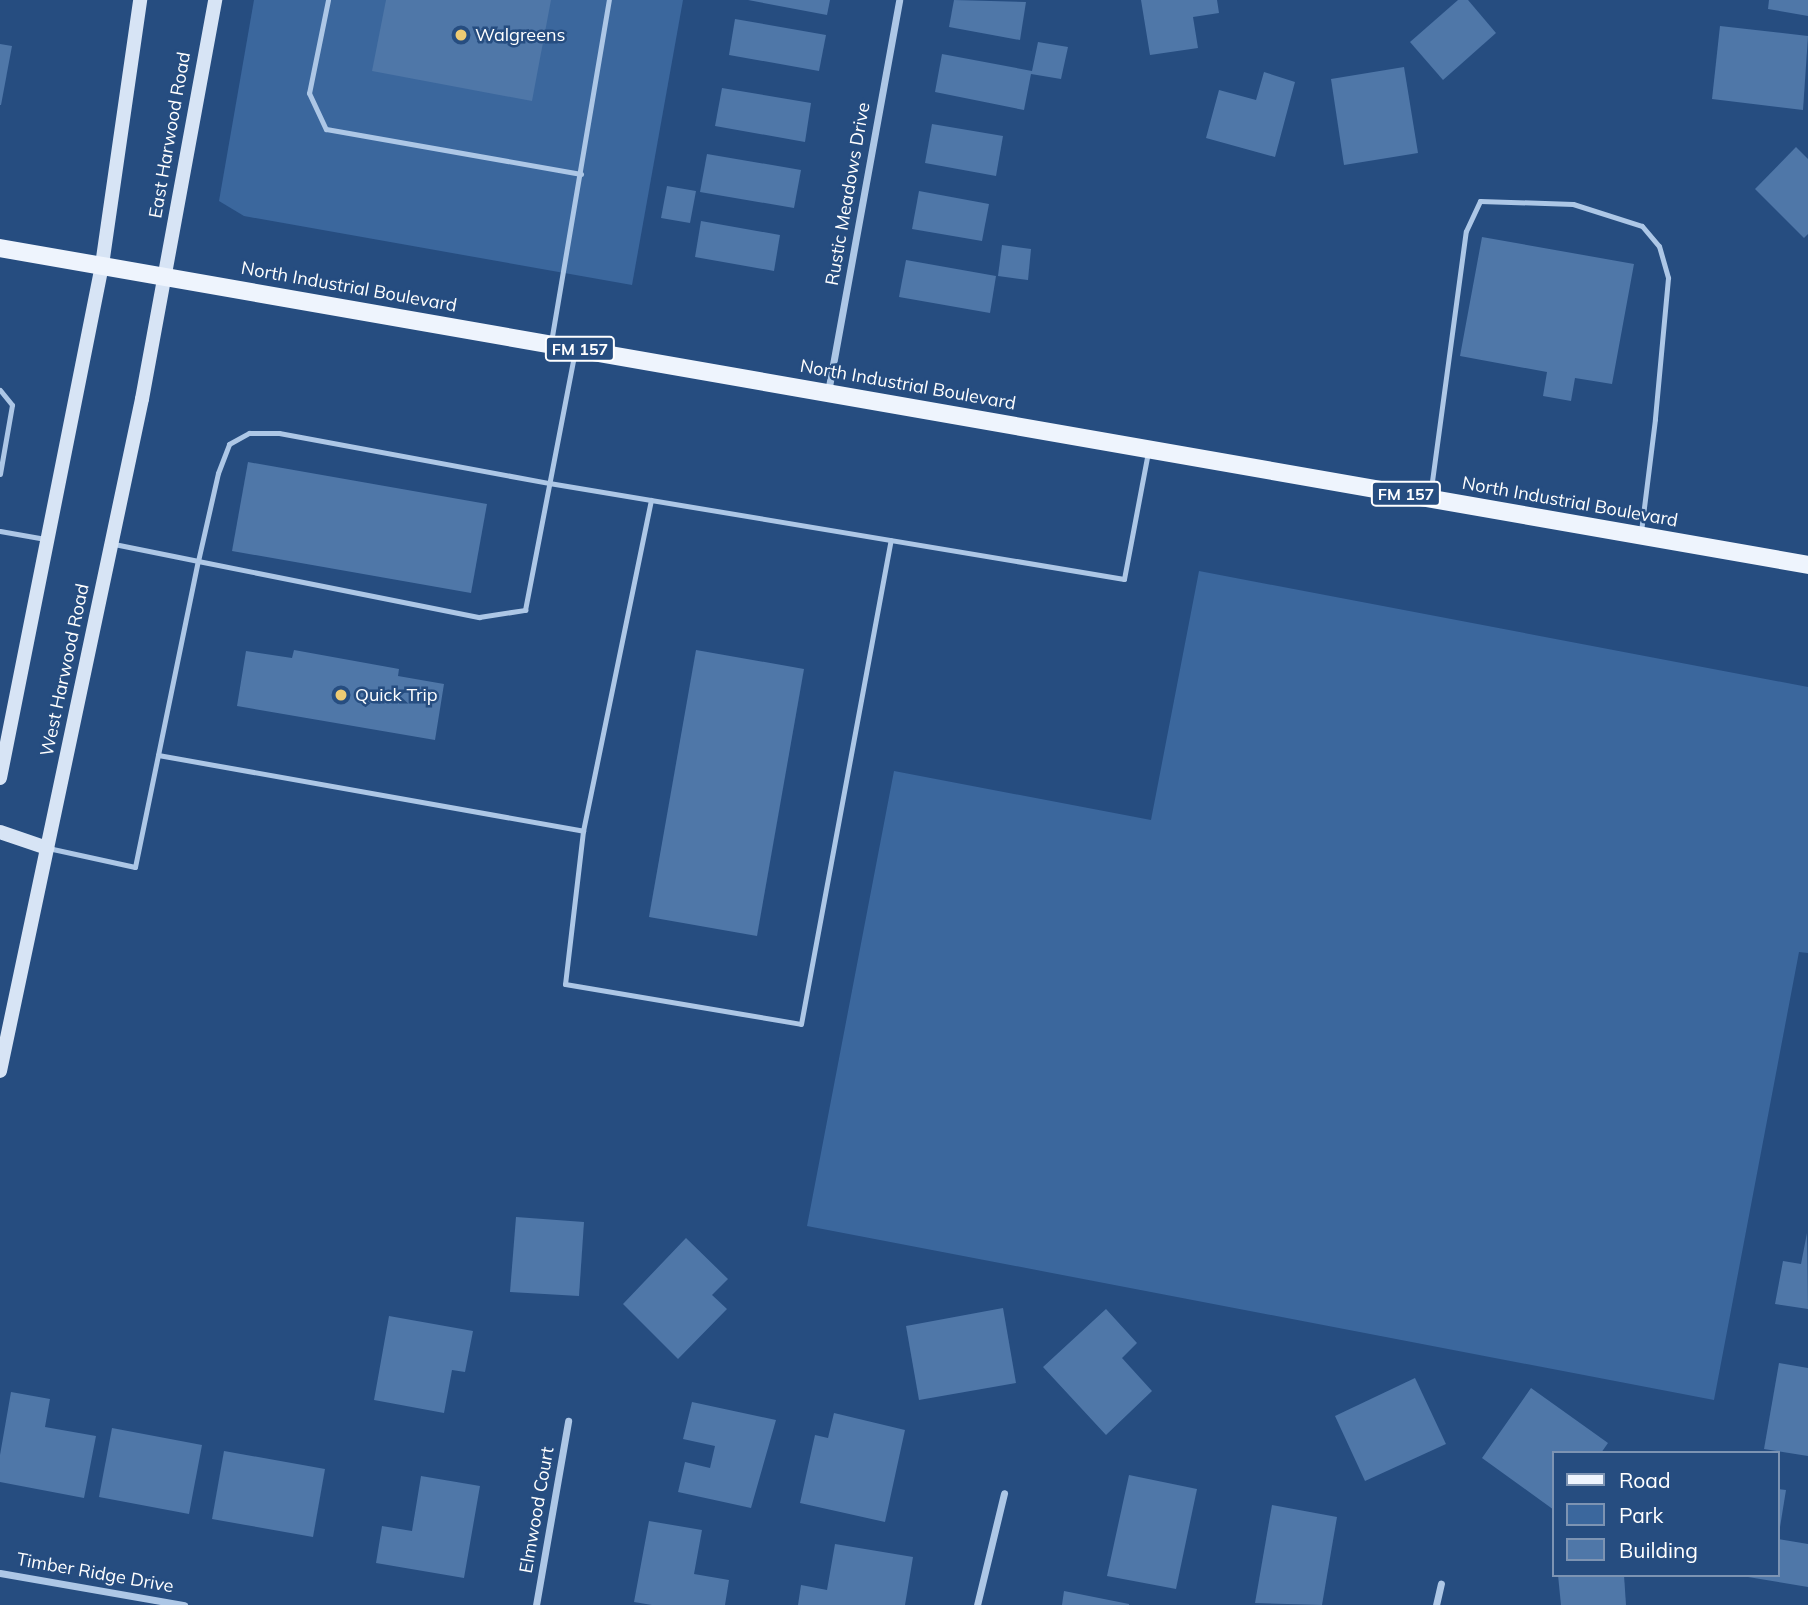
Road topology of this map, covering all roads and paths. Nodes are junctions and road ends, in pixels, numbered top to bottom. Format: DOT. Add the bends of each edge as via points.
graph roads {
  1 [pos="140,0"];
  2 [pos="215,0"];
  3 [pos="328,0"];
  4 [pos="609,0"];
  5 [pos="899,0"];
  6 [pos="581,174"];
  7 [pos="0,248"];
  8 [pos="102,265"];
  9 [pos="164,276"];
  10 [pos="550,344"];
  11 [pos="575,348"];
  12 [pos="0,390"];
  13 [pos="828,393"];
  14 [pos="1149,449"];
  15 [pos="0,474"];
  16 [pos="549,483"];
  17 [pos="1430,499"];
  18 [pos="651,500"];
  19 [pos="0,531"];
  20 [pos="1640,536"];
  21 [pos="47,540"];
  22 [pos="891,540"];
  23 [pos="111,543"];
  24 [pos="198,561"];
  25 [pos="1808,565"];
  26 [pos="4,743"];
  27 [pos="158,755"];
  28 [pos="0,778"];
  29 [pos="583,831"];
  30 [pos="0,832"];
  31 [pos="47,848"];
  32 [pos="0,1072"];
  33 [pos="568,1421"];
  34 [pos="1004,1493"];
  35 [pos="0,1573"];
  36 [pos="1441,1584"];
  37 [pos="184,1605"];
  38 [pos="536,1605"];
  39 [pos="977,1605"];
  40 [pos="1436,1605"];
  1 -- 8 [label="main road"];
  2 -- 9 [label="main road, East Harwood Road"];
  3 -- 6 [label="lane" via="309,93 326,129"];
  4 -- 6 [label="lane"];
  5 -- 13 [label="street, Rustic Meadows Drive"];
  6 -- 10 [label="lane"];
  7 -- 8 [label="main road, North Industrial Boulevard / FM 157"];
  8 -- 9 [label="main road, North Industrial Boulevard / FM 157"];
  8 -- 21 [label="main road"];
  9 -- 10 [label="main road, North Industrial Boulevard / FM 157"];
  9 -- 23 [label="main road, West Harwood Road"];
  10 -- 11 [label="main road, North Industrial Boulevard / FM 157"];
  11 -- 13 [label="main road, North Industrial Boulevard / FM 157"];
  11 -- 16 [label="lane"];
  12 -- 15 [label="lane" via="12,405"];
  13 -- 14 [label="main road, North Industrial Boulevard / FM 157"];
  14 -- 17 [label="main road, North Industrial Boulevard / FM 157"];
  14 -- 22 [label="lane" via="1124,579"];
  16 -- 18 [label="lane"];
  16 -- 24 [label="lane" via="279,433 249,433 229,444"];
  16 -- 24 [label="lane" via="525,610 479,617"];
  17 -- 20 [label="main road, North Industrial Boulevard / FM 157"];
  17 -- 20 [label="lane" via="1466,231 1480,201 1573,204 1642,226 1659,246 1668,278"];
  18 -- 22 [label="lane"];
  18 -- 29 [label="lane"];
  19 -- 21 [label="lane"];
  20 -- 25 [label="main road, North Industrial Boulevard / FM 157"];
  21 -- 26 [label="main road"];
  22 -- 29 [label="lane" via="801,1024 565,984"];
  23 -- 24 [label="lane"];
  23 -- 31 [label="main road, West Harwood Road"];
  24 -- 27 [label="lane"];
  26 -- 28 [label="main road"];
  27 -- 29 [label="lane"];
  27 -- 31 [label="lane" via="135,867"];
  30 -- 31 [label="main road"];
  31 -- 32 [label="main road, West Harwood Road"];
  33 -- 38 [label="street, Elmwood Court"];
  34 -- 39 [label="street"];
  35 -- 37 [label="street, Timber Ridge Drive"];
  36 -- 40 [label="street"];
}
